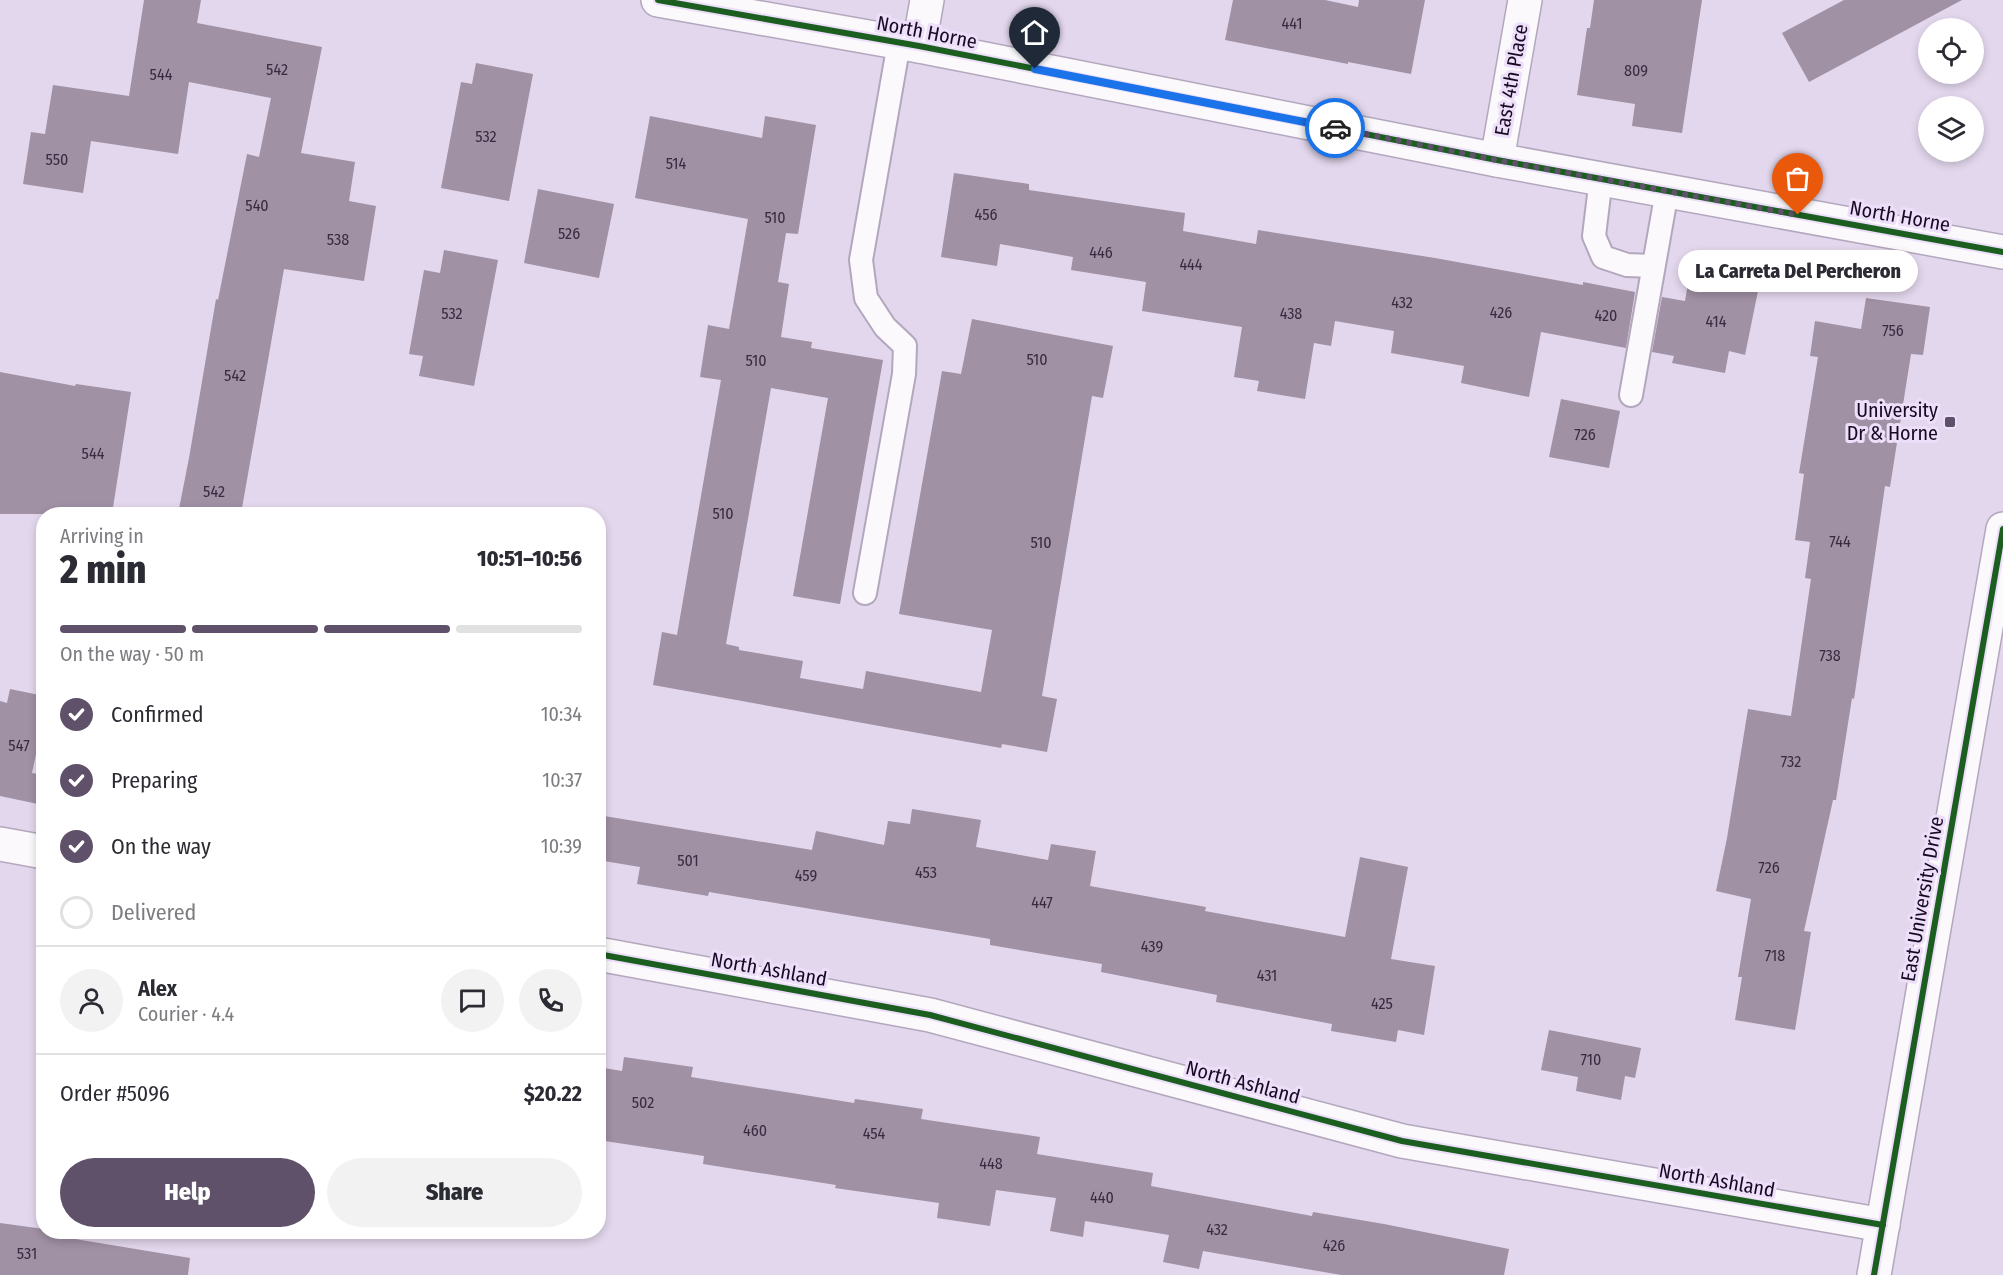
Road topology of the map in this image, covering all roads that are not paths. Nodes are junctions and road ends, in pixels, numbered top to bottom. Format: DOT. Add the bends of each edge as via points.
graph roads {
  1 [pos="658,0"];
  2 [pos="927,0"];
  3 [pos="1525,0"];
  4 [pos="909,45"];
  5 [pos="1497,160"];
  6 [pos="1601,178"];
  7 [pos="1667,191"];
  8 [pos="2003,252"];
  9 [pos="1653,266"];
  10 [pos="1631,395"];
  11 [pos="2003,529"];
  12 [pos="865,592"];
  13 [pos="0,844"];
  14 [pos="36,851"];
  15 [pos="606,955"];
  16 [pos="1883,1225"];
  17 [pos="1874,1275"];
  1 -- 4 [label="street, North Horne"];
  2 -- 4 [label="street"];
  3 -- 5 [label="street, East 4th Place"];
  4 -- 5 [label="street, North Horne"];
  4 -- 12 [label="lane" via="861,260 866,298 885,327 905,346 904,374"];
  5 -- 6 [label="street, North Horne"];
  6 -- 7 [label="street, North Horne"];
  6 -- 9 [label="lane" via="1593,236 1603,257 1627,265"];
  7 -- 8 [label="street, North Horne"];
  7 -- 9 [label="lane"];
  9 -- 10 [label="lane"];
  11 -- 16 [label="street, East University Drive"];
  13 -- 14 [label="street"];
  15 -- 16 [label="street, North Ashland" via="930,1015 1402,1141"];
  16 -- 17 [label="street, East University Drive"];
}
